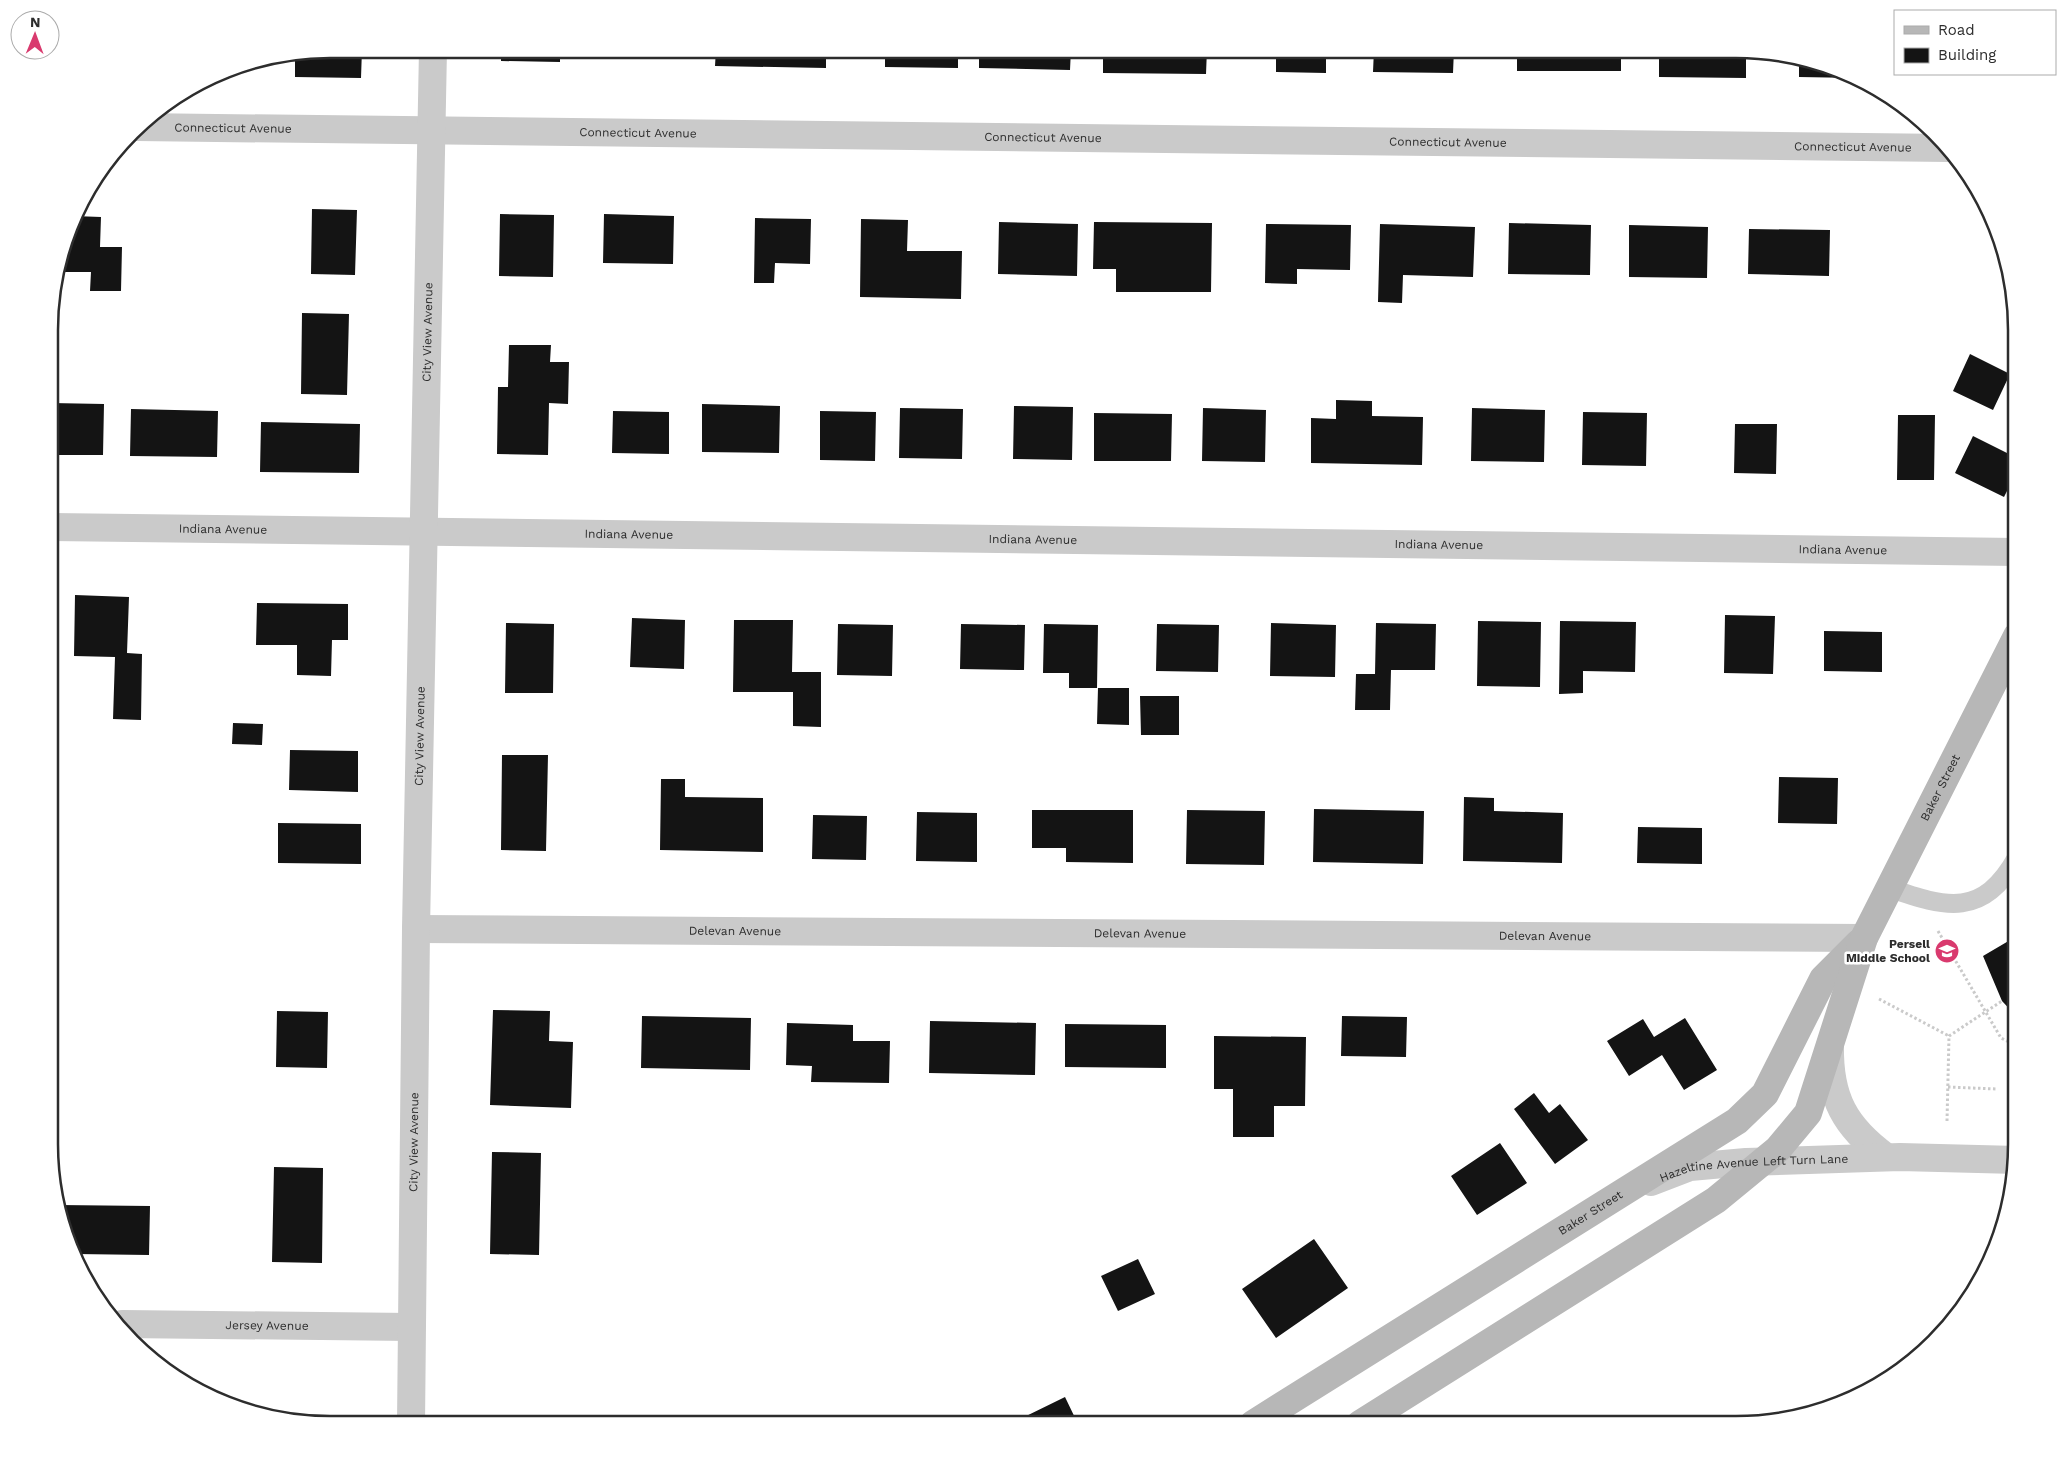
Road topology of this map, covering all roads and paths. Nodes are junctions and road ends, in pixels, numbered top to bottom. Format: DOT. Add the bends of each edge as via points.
graph roads {
  1 [pos="432,58"];
  2 [pos="148,127"];
  3 [pos="432,132"];
  4 [pos="1939,148"];
  5 [pos="58,528"];
  6 [pos="424,531"];
  7 [pos="2008,552"];
  8 [pos="2008,654"];
  9 [pos="2008,871"];
  10 [pos="1889,888"];
  11 [pos="1936,928"];
  12 [pos="416,929"];
  13 [pos="1864,938"];
  14 [pos="1870,995"];
  15 [pos="2002,1001"];
  16 [pos="1986,1013"];
  17 [pos="1949,1036"];
  18 [pos="2008,1042"];
  19 [pos="1830,1044"];
  20 [pos="1948,1087"];
  21 [pos="1996,1089"];
  22 [pos="1947,1121"];
  23 [pos="1886,1157"];
  24 [pos="2008,1160"];
  25 [pos="1763,1162"];
  26 [pos="1625,1191"];
  27 [pos="126,1324"];
  28 [pos="411,1327"];
  29 [pos="410,1416"];
  30 [pos="1266,1416"];
  31 [pos="1373,1416"];
  1 -- 3 [label="street, City View Avenue"];
  2 -- 3 [label="street, Connecticut Avenue"];
  3 -- 4 [label="street, Connecticut Avenue"];
  3 -- 6 [label="street, City View Avenue"];
  5 -- 6 [label="street, Indiana Avenue"];
  6 -- 7 [label="street, Indiana Avenue"];
  6 -- 12 [label="street, City View Avenue"];
  8 -- 10 [label="street, Baker Street"];
  9 -- 10 [label="lane" via="2000,884 1974,901 1936,903"];
  10 -- 13 [label="street, Baker Street"];
  11 -- 16 [label="path"];
  12 -- 13 [label="street, Delevan Avenue"];
  12 -- 28 [label="street, City View Avenue"];
  13 -- 19 [label="street, Baker Street"];
  13 -- 26 [label="street, Baker Street" via="1823,979 1765,1094 1737,1121"];
  14 -- 17 [label="path"];
  15 -- 16 [label="path"];
  16 -- 17 [label="path"];
  16 -- 18 [label="path" via="2001,1038"];
  17 -- 20 [label="path"];
  19 -- 23 [label="street" via="1833,1085 1845,1114 1855,1132"];
  19 -- 25 [label="street, Baker Street" via="1808,1113"];
  20 -- 21 [label="path"];
  20 -- 22 [label="path"];
  23 -- 24 [label="street, Hazeltine Avenue Left Turn Lane"];
  23 -- 25 [label="street, Hazeltine Avenue Left Turn Lane"];
  25 -- 26 [label="street, Hazeltine Avenue Left Turn Lane" via="1690,1168"];
  25 -- 31 [label="street, Baker Street" via="1708,1205"];
  26 -- 30 [label="street, Baker Street"];
  27 -- 28 [label="street, Jersey Avenue"];
  28 -- 29 [label="street, City View Avenue"];
}
